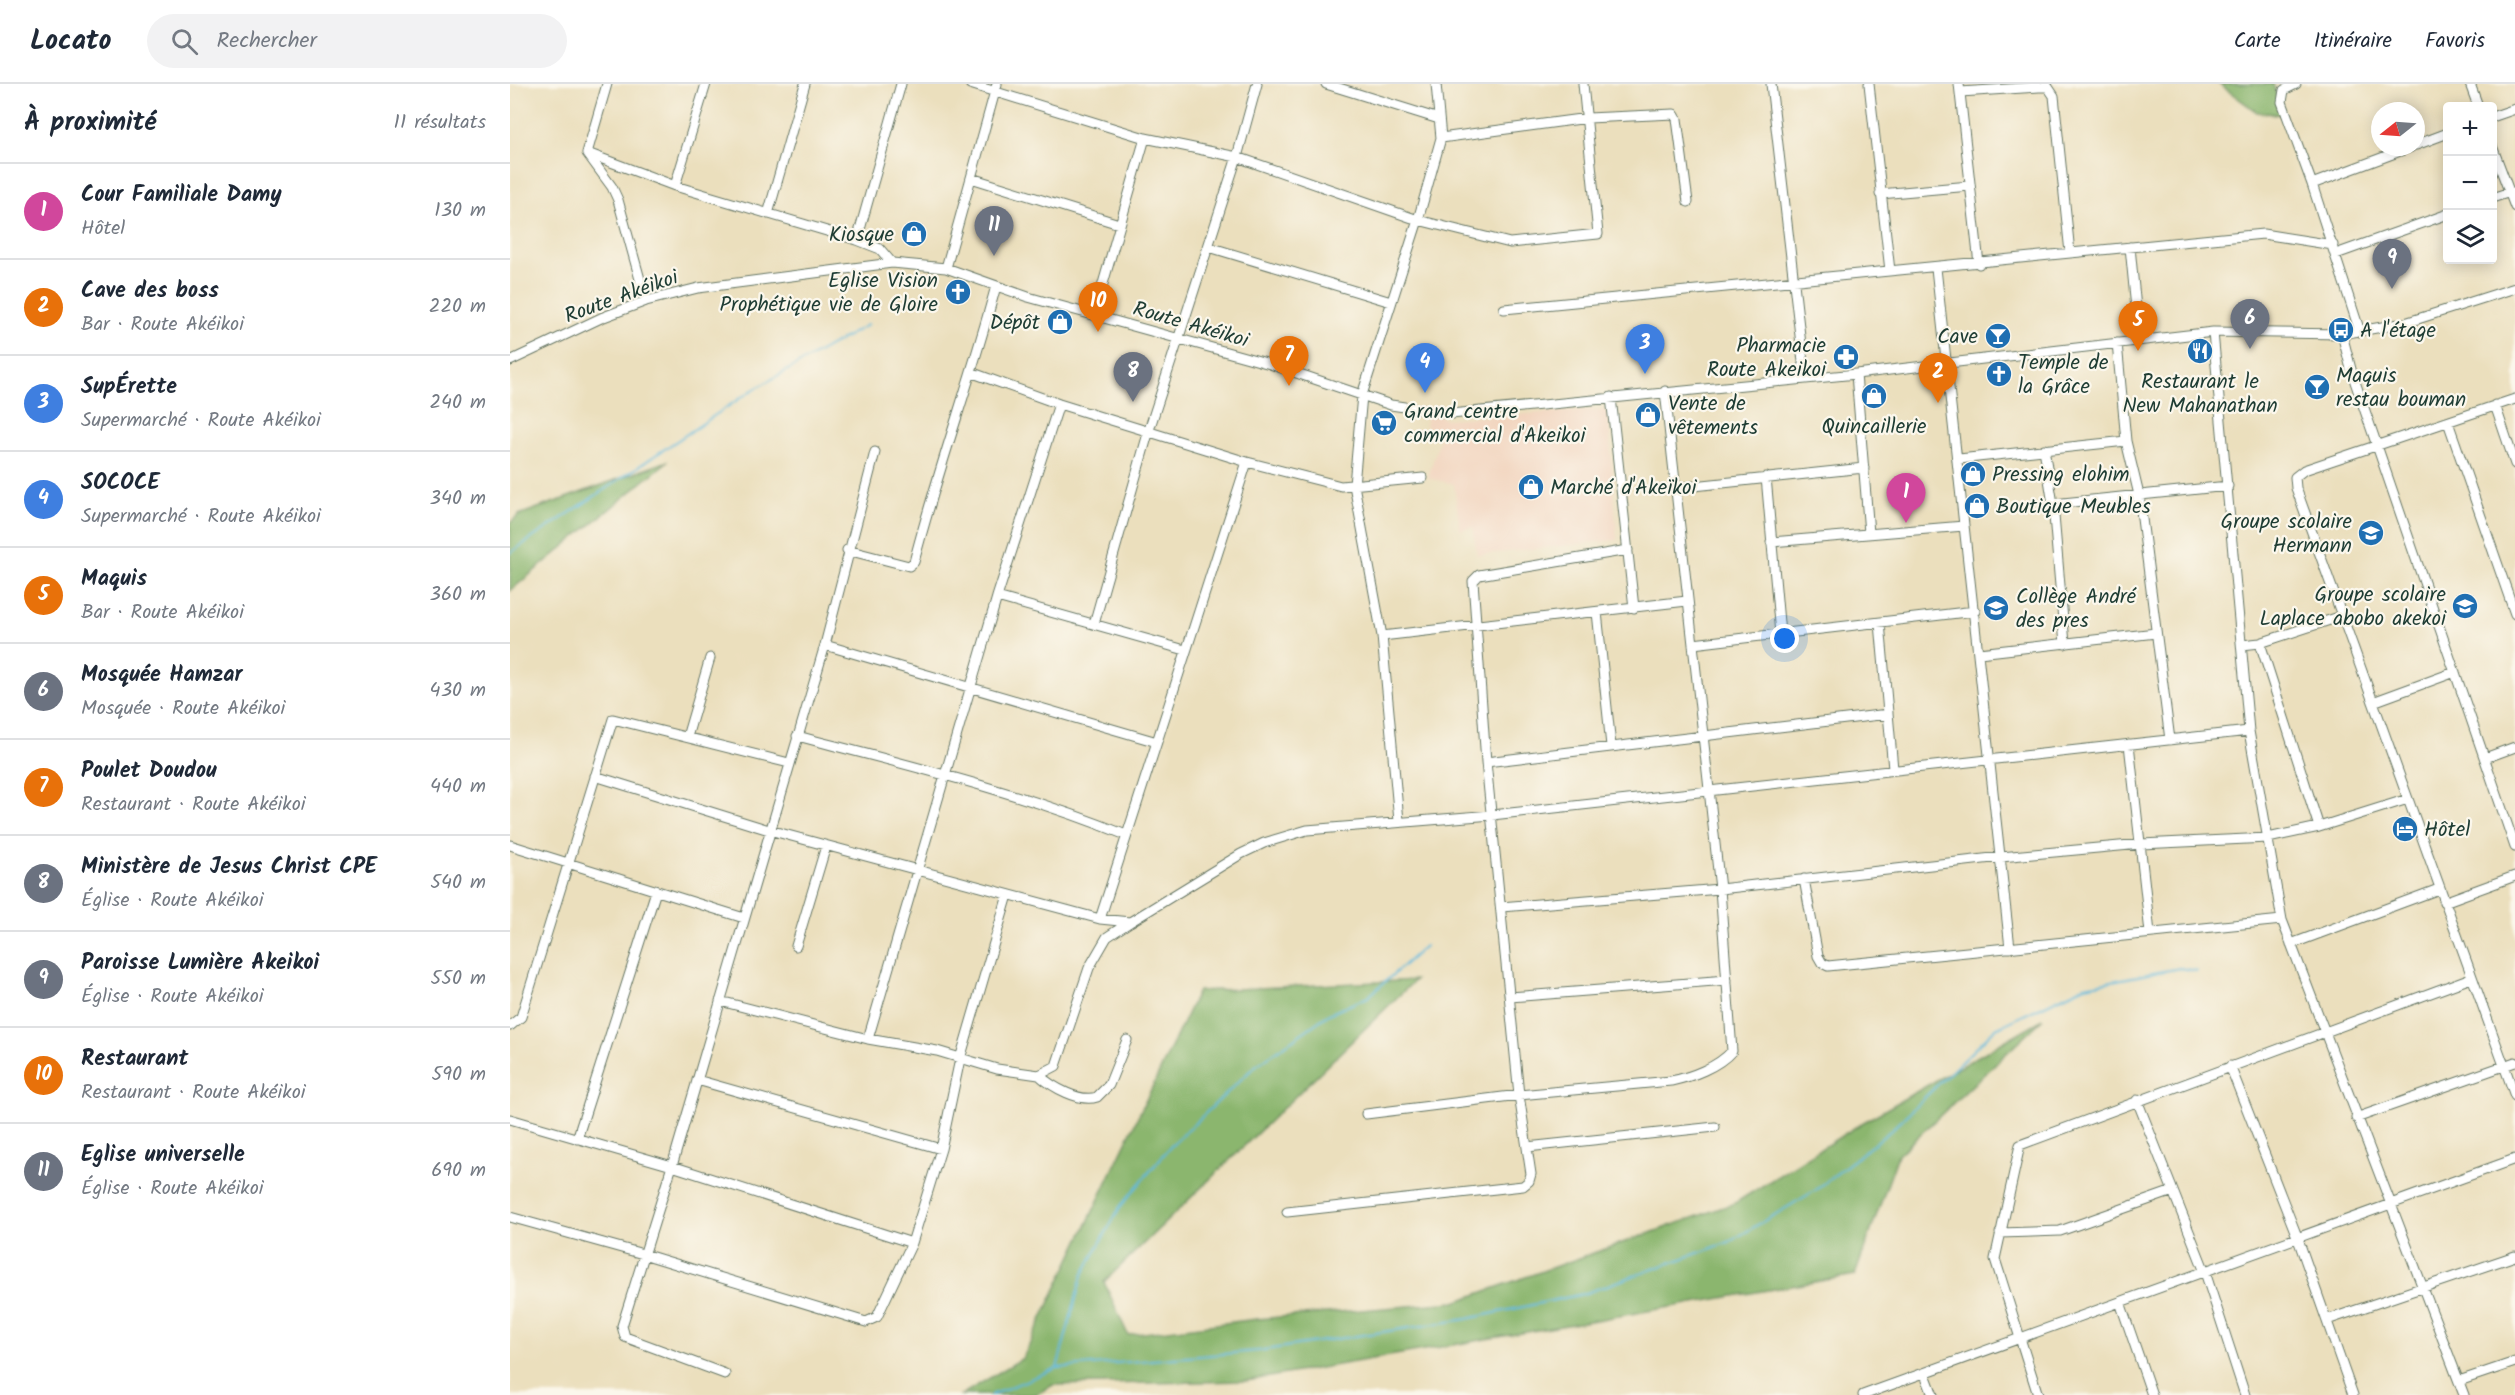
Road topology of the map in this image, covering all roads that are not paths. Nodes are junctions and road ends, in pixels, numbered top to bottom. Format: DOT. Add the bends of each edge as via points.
graph roads {
  1 [pos="607,84"];
  2 [pos="706,84"];
  3 [pos="805,84"];
  4 [pos="901,84"];
  5 [pos="970,84"];
  6 [pos="1257,84"];
  7 [pos="1326,84"];
  8 [pos="1436,84"];
  9 [pos="1583,84"];
  10 [pos="1771,84"];
  11 [pos="1869,84"];
  12 [pos="2296,84"];
  13 [pos="2470,84"];
  14 [pos="996,88"];
  15 [pos="1960,88"];
  16 [pos="2477,102"];
  17 [pos="2515,109"];
  18 [pos="2497,116"];
  19 [pos="1588,118"];
  20 [pos="1439,119"];
  21 [pos="2443,135"];
  22 [pos="1144,138"];
  23 [pos="1441,138"];
  24 [pos="2425,142"];
  25 [pos="587,153"];
  26 [pos="2388,156"];
  27 [pos="2497,156"];
  28 [pos="1237,157"];
  29 [pos="971,178"];
  30 [pos="2312,184"];
  31 [pos="675,186"];
  32 [pos="1970,186"];
  33 [pos="2510,192"];
  34 [pos="1880,194"];
  35 [pos="2497,197"];
  36 [pos="1688,202"];
  37 [pos="2515,207"];
  38 [pos="768,214"];
  39 [pos="2443,216"];
  40 [pos="1418,220"];
  41 [pos="1119,224"];
  42 [pos="857,240"];
  43 [pos="1209,247"];
  44 [pos="2130,247"];
  45 [pos="2335,250"];
  46 [pos="2070,253"];
  47 [pos="892,263"];
  48 [pos="1979,264"];
  49 [pos="946,268"];
  50 [pos="1936,268"];
  51 [pos="1890,272"];
  52 [pos="1792,281"];
  53 [pos="996,286"];
  54 [pos="2515,288"];
  55 [pos="646,301"];
  56 [pos="1391,302"];
  57 [pos="1504,309"];
  58 [pos="1094,315"];
  59 [pos="2214,332"];
  60 [pos="2360,332"];
  61 [pos="2342,334"];
  62 [pos="2139,339"];
  63 [pos="1179,341"];
  64 [pos="2117,343"];
  65 [pos="510,361"];
  66 [pos="1948,363"];
  67 [pos="973,373"];
  68 [pos="1856,374"];
  69 [pos="1805,379"];
  70 [pos="1665,391"];
  71 [pos="1362,395"];
  72 [pos="1611,397"];
  73 [pos="2515,399"];
  74 [pos="1059,404"];
  75 [pos="2495,405"];
  76 [pos="2448,422"];
  77 [pos="1149,430"];
  78 [pos="2126,441"];
  79 [pos="2378,446"];
  80 [pos="2044,449"];
  81 [pos="875,452"];
  82 [pos="1959,459"];
  83 [pos="1247,462"];
  84 [pos="2515,464"];
  85 [pos="1864,468"];
  86 [pos="1766,477"];
  87 [pos="1423,478"];
  88 [pos="1354,485"];
  89 [pos="2228,486"];
  90 [pos="1675,488"];
  91 [pos="2139,495"];
  92 [pos="2053,504"];
  93 [pos="1964,526"];
  94 [pos="1869,533"];
  95 [pos="1772,542"];
  96 [pos="848,550"];
  97 [pos="1628,550"];
  98 [pos="997,597"];
  99 [pos="1687,601"];
  100 [pos="1634,608"];
  101 [pos="1975,611"];
  102 [pos="1597,612"];
  103 [pos="2515,614"];
  104 [pos="2342,616"];
  105 [pos="1880,623"];
  106 [pos="1094,624"];
  107 [pos="1475,627"];
  108 [pos="2156,633"];
  109 [pos="1780,634"];
  110 [pos="1382,636"];
  111 [pos="2260,642"];
  112 [pos="1693,644"];
  113 [pos="2065,644"];
  114 [pos="825,645"];
  115 [pos="2242,645"];
  116 [pos="1185,650"];
  117 [pos="1979,653"];
  118 [pos="710,658"];
  119 [pos="2455,672"];
  120 [pos="970,687"];
  121 [pos="2373,702"];
  122 [pos="1888,714"];
  123 [pos="2249,731"];
  124 [pos="1702,735"];
  125 [pos="797,736"];
  126 [pos="687,737"];
  127 [pos="2170,740"];
  128 [pos="1157,742"];
  129 [pos="2129,744"];
  130 [pos="1611,746"];
  131 [pos="2515,747"];
  132 [pos="2485,758"];
  133 [pos="1989,759"];
  134 [pos="1486,762"];
  135 [pos="789,763"];
  136 [pos="1893,770"];
  137 [pos="945,775"];
  138 [pos="595,776"];
  139 [pos="1708,790"];
  140 [pos="2408,800"];
  141 [pos="1491,815"];
  142 [pos="1399,821"];
  143 [pos="2319,827"];
  144 [pos="769,830"];
  145 [pos="1126,835"];
  146 [pos="2268,838"];
  147 [pos="2141,844"];
  148 [pos="510,845"];
  149 [pos="826,846"];
  150 [pos="2515,847"];
  151 [pos="2001,857"];
  152 [pos="566,864"];
  153 [pos="916,871"];
  154 [pos="2515,876"];
  155 [pos="1804,879"];
  156 [pos="2439,889"];
  157 [pos="1720,890"];
  158 [pos="656,891"];
  159 [pos="1008,895"];
  160 [pos="2444,902"];
  161 [pos="1501,907"];
  162 [pos="744,918"];
  163 [pos="1100,919"];
  164 [pos="2282,920"];
  165 [pos="1130,922"];
  166 [pos="2150,933"];
  167 [pos="2290,944"];
  168 [pos="796,946"];
  169 [pos="2010,948"];
  170 [pos="2472,978"];
  171 [pos="1727,980"];
  172 [pos="1510,997"];
  173 [pos="720,1000"];
  174 [pos="510,1026"];
  175 [pos="2323,1032"];
  176 [pos="868,1039"];
  177 [pos="1127,1040"];
  178 [pos="960,1059"];
  179 [pos="2515,1062"];
  180 [pos="2230,1066"];
  181 [pos="2504,1066"];
  182 [pos="1039,1075"];
  183 [pos="697,1080"];
  184 [pos="1519,1095"];
  185 [pos="2515,1096"];
  186 [pos="2137,1100"];
  187 [pos="1366,1114"];
  188 [pos="2356,1118"];
  189 [pos="510,1119"];
  190 [pos="1715,1127"];
  191 [pos="578,1140"];
  192 [pos="1527,1147"];
  193 [pos="941,1149"];
  194 [pos="2515,1159"];
  195 [pos="672,1166"];
  196 [pos="2173,1191"];
  197 [pos="2389,1203"];
  198 [pos="1287,1212"];
  199 [pos="510,1217"];
  200 [pos="2000,1233"];
  201 [pos="2298,1239"];
  202 [pos="912,1243"];
  203 [pos="643,1254"];
  204 [pos="2515,1256"];
  205 [pos="2205,1272"];
  206 [pos="2423,1287"];
  207 [pos="2120,1302"];
  208 [pos="2327,1320"];
  209 [pos="2019,1338"];
  210 [pos="2515,1362"];
  211 [pos="725,1374"];
  212 [pos="1925,1374"];
  213 [pos="2459,1381"];
  214 [pos="1863,1395"];
  215 [pos="1933,1395"];
  216 [pos="2038,1395"];
  217 [pos="2152,1395"];
  218 [pos="2245,1395"];
  219 [pos="2352,1395"];
  220 [pos="2464,1395"];
  1 -- 25 [label="street"];
  2 -- 31 [label="street"];
  3 -- 38 [label="street"];
  4 -- 42 [label="street"];
  5 -- 14 [label="street"];
  6 -- 28 [label="street"];
  7 -- 20 [label="street"];
  8 -- 20 [label="street"];
  9 -- 19 [label="street"];
  10 -- 52 [label="street"];
  11 -- 34 [label="street"];
  12 -- 30 [label="street" via="2284,90 2283,102"];
  13 -- 16 [label="street"];
  14 -- 22 [label="street"];
  14 -- 29 [label="street"];
  15 -- 32 [label="street"];
  15 -- 46 [label="street" via="2048,87 2054,96"];
  17 -- 18 [label="street"];
  19 -- 23 [label="street"];
  19 -- 36 [label="street" via="1676,116"];
  19 -- 40 [label="street" via="1599,230 1595,236 1517,244"];
  20 -- 23 [label="street"];
  21 -- 24 [label="street"];
  22 -- 28 [label="street"];
  22 -- 41 [label="street"];
  23 -- 40 [label="street"];
  25 -- 31 [label="street"];
  25 -- 55 [label="street" via="618,200"];
  26 -- 30 [label="street"];
  27 -- 33 [label="street"];
  28 -- 40 [label="street"];
  28 -- 43 [label="street"];
  29 -- 41 [label="street"];
  29 -- 49 [label="street"];
  30 -- 45 [label="street"];
  31 -- 38 [label="street"];
  32 -- 34 [label="street"];
  32 -- 48 [label="street"];
  33 -- 35 [label="street"];
  33 -- 37 [label="street"];
  34 -- 51 [label="street"];
  38 -- 42 [label="street"];
  39 -- 45 [label="street"];
  40 -- 56 [label="street"];
  41 -- 58 [label="street"];
  42 -- 47 [label="street" via="880,249"];
  43 -- 56 [label="street"];
  43 -- 63 [label="street"];
  44 -- 45 [label="street" via="2263,234"];
  44 -- 46 [label="street"];
  44 -- 62 [label="street"];
  45 -- 60 [label="street"];
  46 -- 48 [label="street"];
  47 -- 49 [label="street, Route Akéikoi"];
  47 -- 55 [label="street, Route Akéikoi" via="698,288"];
  48 -- 50 [label="street"];
  49 -- 53 [label="street, Route Akéikoi"];
  50 -- 51 [label="street"];
  50 -- 66 [label="street"];
  51 -- 52 [label="street"];
  52 -- 57 [label="street"];
  52 -- 69 [label="street"];
  53 -- 58 [label="street, Route Akéikoi"];
  53 -- 67 [label="street"];
  54 -- 60 [label="street, Route Akéikoi" via="2405,323"];
  55 -- 65 [label="street, Route Akéikoi"];
  56 -- 71 [label="street"];
  58 -- 63 [label="street, Route Akéikoi"];
  59 -- 61 [label="street, Route Akéikoi"];
  59 -- 62 [label="street, Route Akéikoi"];
  59 -- 89 [label="street"];
  60 -- 61 [label="street, Route Akéikoi"];
  61 -- 79 [label="street"];
  62 -- 64 [label="street, Route Akéikoi"];
  63 -- 71 [label="street, Route Akéikoi" via="1270,364"];
  63 -- 77 [label="street"];
  64 -- 66 [label="street, Route Akéikoi"];
  64 -- 78 [label="street"];
  66 -- 68 [label="street, Route Akéikoi"];
  66 -- 82 [label="street"];
  67 -- 74 [label="street"];
  67 -- 96 [label="street" via="914,562 909,566"];
  68 -- 69 [label="street, Route Akéikoi"];
  68 -- 85 [label="street"];
  69 -- 70 [label="street, Route Akéikoi"];
  70 -- 72 [label="street, Route Akéikoi"];
  70 -- 90 [label="street"];
  71 -- 72 [label="street, Route Akéikoi" via="1391,405 1451,414"];
  71 -- 88 [label="street"];
  72 -- 97 [label="street"];
  73 -- 75 [label="street"];
  74 -- 77 [label="street"];
  74 -- 98 [label="street"];
  75 -- 76 [label="street"];
  75 -- 84 [label="street"];
  76 -- 79 [label="street"];
  76 -- 103 [label="street"];
  77 -- 83 [label="street"];
  77 -- 106 [label="street"];
  78 -- 80 [label="street"];
  78 -- 91 [label="street"];
  79 -- 104 [label="street" via="2304,470 2295,477"];
  79 -- 119 [label="street"];
  80 -- 82 [label="street"];
  80 -- 92 [label="street"];
  81 -- 96 [label="street"];
  82 -- 93 [label="street"];
  83 -- 88 [label="street" via="1341,486"];
  83 -- 116 [label="street"];
  85 -- 86 [label="street"];
  85 -- 94 [label="street"];
  86 -- 90 [label="street"];
  86 -- 95 [label="street"];
  87 -- 88 [label="street"];
  88 -- 110 [label="street"];
  89 -- 91 [label="street"];
  89 -- 115 [label="street"];
  90 -- 99 [label="street"];
  91 -- 92 [label="street"];
  91 -- 108 [label="street"];
  92 -- 113 [label="street"];
  93 -- 94 [label="street"];
  93 -- 101 [label="street"];
  94 -- 95 [label="street"];
  95 -- 109 [label="street"];
  96 -- 114 [label="street"];
  97 -- 100 [label="street"];
  97 -- 107 [label="street" via="1479,575 1473,581"];
  98 -- 106 [label="street"];
  98 -- 120 [label="street"];
  99 -- 100 [label="street"];
  99 -- 112 [label="street"];
  100 -- 102 [label="street"];
  101 -- 105 [label="street"];
  101 -- 117 [label="street"];
  102 -- 107 [label="street"];
  102 -- 130 [label="street"];
  104 -- 111 [label="street"];
  104 -- 121 [label="street"];
  105 -- 109 [label="street"];
  105 -- 122 [label="street"];
  106 -- 116 [label="street"];
  107 -- 110 [label="street"];
  107 -- 134 [label="street"];
  108 -- 113 [label="street"];
  108 -- 127 [label="street"];
  109 -- 112 [label="street"];
  110 -- 142 [label="street"];
  111 -- 115 [label="street"];
  111 -- 143 [label="street"];
  112 -- 124 [label="street"];
  113 -- 117 [label="street"];
  114 -- 120 [label="street"];
  114 -- 125 [label="street"];
  115 -- 123 [label="street"];
  116 -- 128 [label="street"];
  117 -- 133 [label="street"];
  118 -- 126 [label="street"];
  119 -- 121 [label="street"];
  119 -- 132 [label="street"];
  120 -- 128 [label="street"];
  120 -- 137 [label="street"];
  121 -- 140 [label="street"];
  122 -- 124 [label="street"];
  122 -- 136 [label="street"];
  123 -- 127 [label="street"];
  123 -- 146 [label="street"];
  124 -- 130 [label="street"];
  124 -- 139 [label="street"];
  125 -- 135 [label="street"];
  125 -- 137 [label="street"];
  126 -- 135 [label="street"];
  126 -- 138 [label="street" via="613,719"];
  127 -- 129 [label="street"];
  128 -- 145 [label="street"];
  129 -- 133 [label="street"];
  129 -- 147 [label="street"];
  130 -- 134 [label="street"];
  131 -- 132 [label="street"];
  132 -- 150 [label="street"];
  133 -- 136 [label="street"];
  133 -- 151 [label="street"];
  134 -- 141 [label="street"];
  135 -- 144 [label="street"];
  136 -- 139 [label="street"];
  137 -- 145 [label="street" via="1071,812"];
  137 -- 153 [label="street"];
  138 -- 144 [label="street"];
  138 -- 152 [label="street"];
  139 -- 141 [label="street"];
  139 -- 157 [label="street"];
  140 -- 143 [label="street"];
  140 -- 156 [label="street"];
  141 -- 142 [label="street"];
  141 -- 161 [label="street"];
  142 -- 165 [label="street" via="1307,830 1264,843"];
  143 -- 146 [label="street"];
  144 -- 149 [label="street"];
  144 -- 162 [label="street"];
  145 -- 163 [label="street"];
  146 -- 147 [label="street"];
  146 -- 164 [label="street"];
  147 -- 151 [label="street"];
  147 -- 166 [label="street"];
  148 -- 152 [label="street"];
  149 -- 153 [label="street"];
  149 -- 168 [label="street"];
  151 -- 155 [label="street"];
  151 -- 169 [label="street"];
  152 -- 158 [label="street"];
  152 -- 174 [label="street" via="521,1017"];
  153 -- 159 [label="street"];
  153 -- 176 [label="street"];
  154 -- 160 [label="street"];
  155 -- 157 [label="street"];
  155 -- 169 [label="street" via="1818,956 1828,966"];
  156 -- 160 [label="street"];
  156 -- 167 [label="street"];
  157 -- 161 [label="street"];
  157 -- 171 [label="street"];
  158 -- 162 [label="street"];
  158 -- 191 [label="street"];
  159 -- 163 [label="street"];
  159 -- 178 [label="street"];
  160 -- 170 [label="street"];
  161 -- 172 [label="street"];
  162 -- 173 [label="street"];
  163 -- 165 [label="street"];
  164 -- 166 [label="street"];
  164 -- 167 [label="street"];
  165 -- 182 [label="street" via="1107,937 1089,968 1056,1066"];
  166 -- 169 [label="street"];
  167 -- 175 [label="street"];
  170 -- 175 [label="street"];
  170 -- 181 [label="street"];
  171 -- 172 [label="street"];
  171 -- 184 [label="street" via="1732,1051 1720,1061 1671,1081"];
  172 -- 184 [label="street"];
  173 -- 176 [label="street"];
  173 -- 183 [label="street"];
  175 -- 180 [label="street"];
  175 -- 188 [label="street"];
  176 -- 178 [label="street"];
  177 -- 182 [label="street" via="1109,1085 1098,1097 1083,1098 1049,1085"];
  178 -- 182 [label="street"];
  178 -- 193 [label="street"];
  179 -- 181 [label="street"];
  180 -- 186 [label="street"];
  180 -- 201 [label="street"];
  181 -- 185 [label="street"];
  181 -- 188 [label="street"];
  183 -- 193 [label="street"];
  183 -- 195 [label="street"];
  184 -- 187 [label="street"];
  184 -- 192 [label="street"];
  186 -- 196 [label="street"];
  186 -- 200 [label="street" via="2020,1144"];
  188 -- 197 [label="street"];
  189 -- 191 [label="street"];
  190 -- 192 [label="street"];
  191 -- 195 [label="street"];
  192 -- 198 [label="street" via="1531,1174 1523,1186"];
  193 -- 202 [label="street"];
  194 -- 197 [label="street"];
  195 -- 202 [label="street"];
  195 -- 203 [label="street"];
  196 -- 200 [label="street" via="2060,1231"];
  196 -- 205 [label="street"];
  197 -- 201 [label="street"];
  197 -- 206 [label="street"];
  199 -- 203 [label="street"];
  200 -- 209 [label="street" via="1996,1267"];
  201 -- 205 [label="street"];
  201 -- 208 [label="street"];
  202 -- 203 [label="street" via="877,1317 866,1322"];
  203 -- 211 [label="street" via="622,1326 625,1337"];
  204 -- 206 [label="street"];
  205 -- 207 [label="street"];
  205 -- 218 [label="street"];
  206 -- 208 [label="street"];
  206 -- 213 [label="street"];
  207 -- 209 [label="street"];
  207 -- 217 [label="street"];
  208 -- 219 [label="street"];
  209 -- 212 [label="street"];
  209 -- 216 [label="street"];
  210 -- 213 [label="street"];
  212 -- 214 [label="street"];
  212 -- 215 [label="street"];
  213 -- 220 [label="street"];
}
